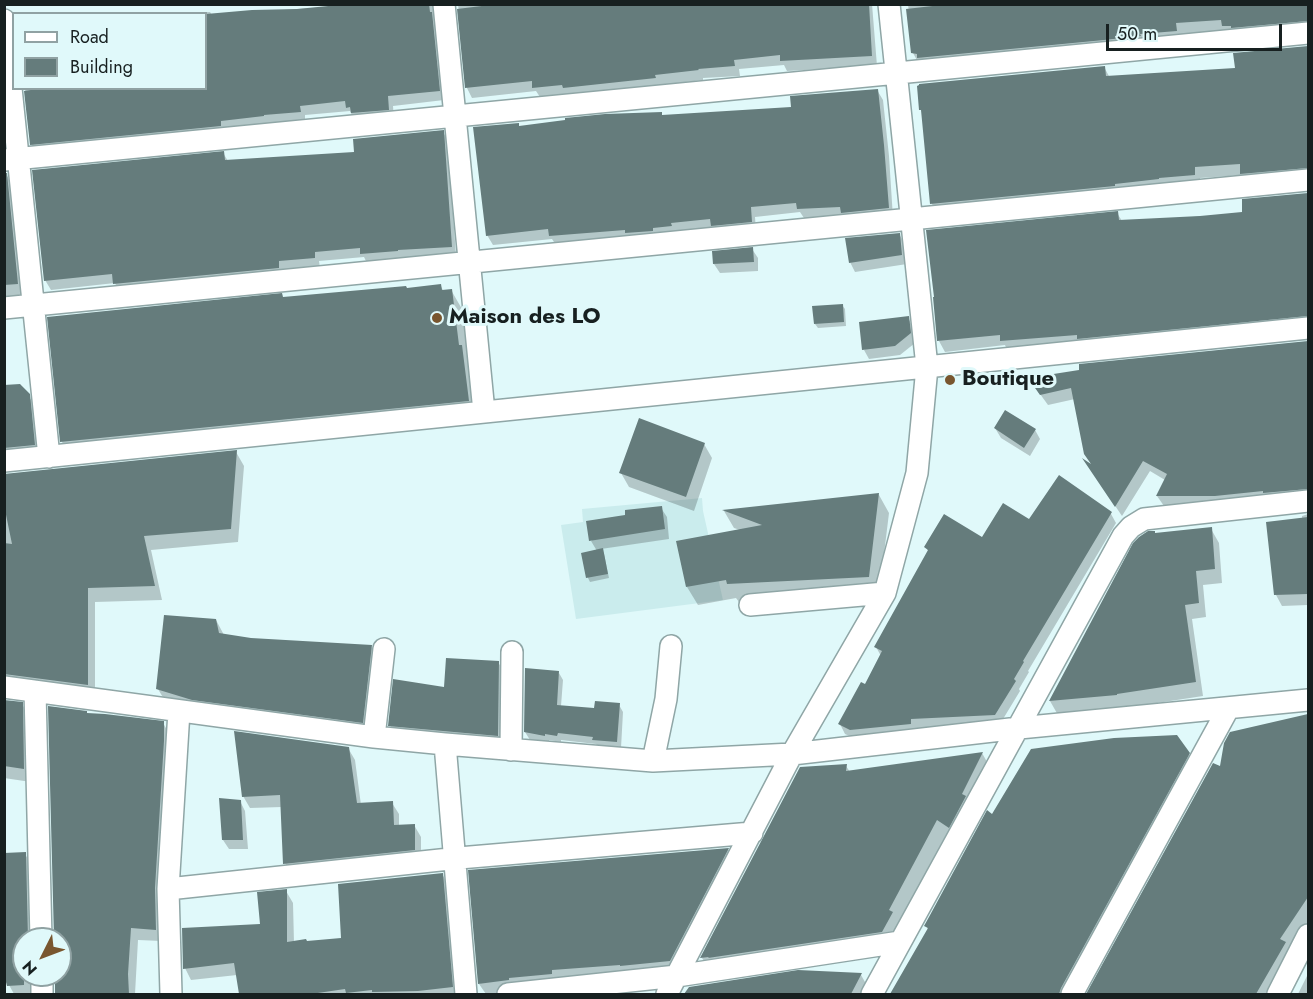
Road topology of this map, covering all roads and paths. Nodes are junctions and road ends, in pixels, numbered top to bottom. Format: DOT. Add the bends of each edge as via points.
graph roads {
  1 [pos="444,4"];
  2 [pos="889,4"];
  3 [pos="4,20"];
  4 [pos="1308,33"];
  5 [pos="897,73"];
  6 [pos="455,116"];
  7 [pos="12,159"];
  8 [pos="1308,180"];
  9 [pos="911,219"];
  10 [pos="470,262"];
  11 [pos="34,305"];
  12 [pos="4,308"];
  13 [pos="1308,328"];
  14 [pos="927,367"];
  15 [pos="484,412"];
  16 [pos="49,457"];
  17 [pos="4,461"];
  18 [pos="1308,501"];
  19 [pos="885,593"];
  20 [pos="750,604"];
  21 [pos="671,646"];
  22 [pos="384,649"];
  23 [pos="512,652"];
  24 [pos="4,687"];
  25 [pos="35,690"];
  26 [pos="1308,700"];
  27 [pos="1228,709"];
  28 [pos="179,711"];
  29 [pos="1019,728"];
  30 [pos="374,737"];
  31 [pos="445,744"];
  32 [pos="511,750"];
  33 [pos="792,754"];
  34 [pos="653,761"];
  35 [pos="752,833"];
  36 [pos="453,858"];
  37 [pos="168,889"];
  38 [pos="41,927"];
  39 [pos="1308,935"];
  40 [pos="900,942"];
  41 [pos="677,976"];
  42 [pos="171,994"];
  43 [pos="466,994"];
  44 [pos="508,994"];
  45 [pos="667,994"];
  46 [pos="872,994"];
  47 [pos="1072,994"];
  48 [pos="1278,994"];
  1 -- 6 [label="street"];
  2 -- 5 [label="street"];
  3 -- 7 [label="street"];
  4 -- 5 [label="street"];
  5 -- 6 [label="street"];
  5 -- 9 [label="street"];
  6 -- 7 [label="street"];
  6 -- 10 [label="street"];
  7 -- 11 [label="street"];
  8 -- 9 [label="street"];
  9 -- 10 [label="street"];
  9 -- 14 [label="street"];
  10 -- 11 [label="street"];
  10 -- 15 [label="street"];
  11 -- 12 [label="street"];
  11 -- 16 [label="street"];
  13 -- 14 [label="street"];
  14 -- 15 [label="street"];
  14 -- 19 [label="street" via="916,473"];
  15 -- 16 [label="street"];
  16 -- 17 [label="street"];
  18 -- 29 [label="street" via="1144,519 1131,526"];
  19 -- 20 [label="street"];
  19 -- 33 [label="street"];
  21 -- 34 [label="street" via="666,699"];
  22 -- 30 [label="street"];
  23 -- 32 [label="street"];
  24 -- 25 [label="street"];
  25 -- 28 [label="street"];
  25 -- 38 [label="street"];
  26 -- 27 [label="street"];
  27 -- 29 [label="street"];
  27 -- 47 [label="street"];
  28 -- 30 [label="street"];
  28 -- 37 [label="street"];
  29 -- 33 [label="street"];
  29 -- 40 [label="street"];
  30 -- 31 [label="street"];
  31 -- 32 [label="street"];
  31 -- 36 [label="street"];
  32 -- 34 [label="street"];
  33 -- 34 [label="street"];
  33 -- 35 [label="street"];
  35 -- 36 [label="street"];
  35 -- 41 [label="street"];
  36 -- 37 [label="street"];
  36 -- 43 [label="street"];
  37 -- 42 [label="street"];
  39 -- 48 [label="street"];
  40 -- 41 [label="street"];
  40 -- 46 [label="street"];
  41 -- 44 [label="street"];
  41 -- 45 [label="street"];
}
